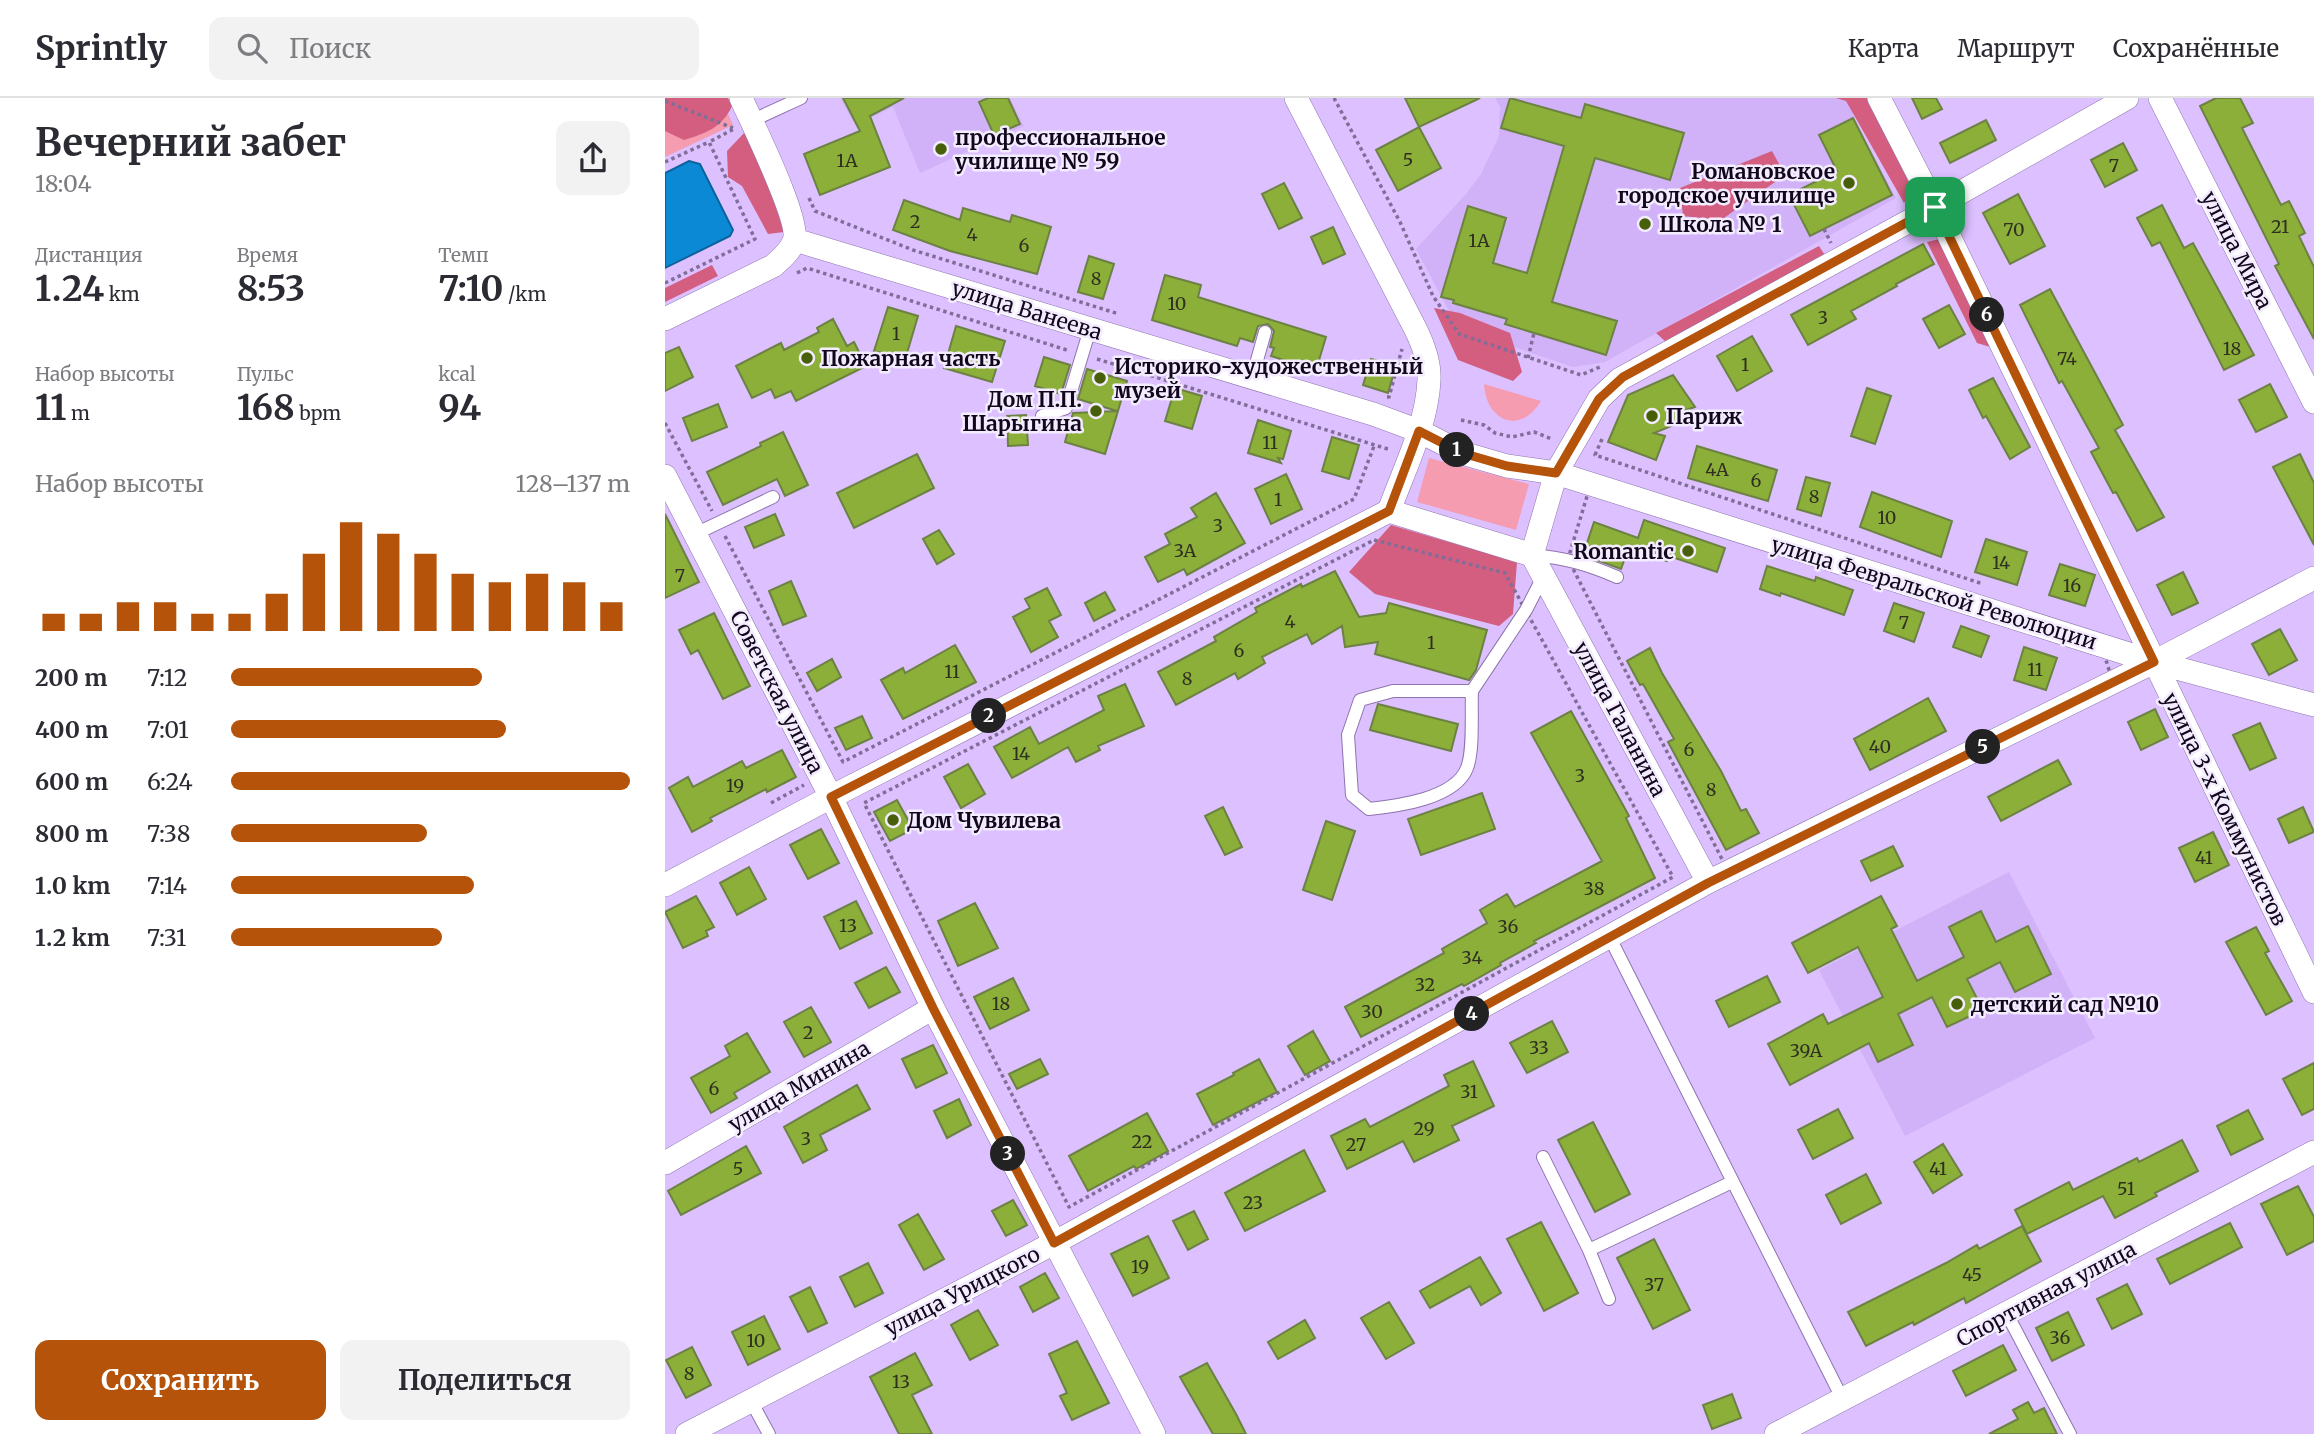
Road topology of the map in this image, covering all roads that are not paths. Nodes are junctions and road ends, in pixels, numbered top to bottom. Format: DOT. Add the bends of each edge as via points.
graph roads {
  1 [pos="741,98"];
  2 [pos="801,98"];
  3 [pos="1296,98"];
  4 [pos="1879,98"];
  5 [pos="2127,98"];
  6 [pos="2160,98"];
  7 [pos="743,125"];
  8 [pos="1935,207"];
  9 [pos="795,240"];
  10 [pos="665,318"];
  11 [pos="1090,329"];
  12 [pos="1265,332"];
  13 [pos="1252,378"];
  14 [pos="2314,402"];
  15 [pos="1042,416"];
  16 [pos="1419,431"];
  17 [pos="1556,473"];
  18 [pos="665,476"];
  19 [pos="773,497"];
  20 [pos="1389,511"];
  21 [pos="695,534"];
  22 [pos="1532,555"];
  23 [pos="1543,576"];
  24 [pos="1618,577"];
  25 [pos="2314,578"];
  26 [pos="2154,662"];
  27 [pos="1472,691"];
  28 [pos="2314,705"];
  29 [pos="831,797"];
  30 [pos="1708,883"];
  31 [pos="665,885"];
  32 [pos="1610,938"];
  33 [pos="2314,992"];
  34 [pos="933,1008"];
  35 [pos="2314,1152"];
  36 [pos="1543,1157"];
  37 [pos="665,1163"];
  38 [pos="1733,1182"];
  39 [pos="1054,1243"];
  40 [pos="1589,1250"];
  41 [pos="1609,1299"];
  42 [pos="2007,1314"];
  43 [pos="1843,1400"];
  44 [pos="751,1401"];
  45 [pos="687,1434"];
  46 [pos="769,1434"];
  47 [pos="1154,1434"];
  48 [pos="1776,1434"];
  49 [pos="2070,1434"];
  1 -- 7 [label="street"];
  2 -- 7 [label="lane"];
  3 -- 16 [label="street" via="1423,345 1430,379"];
  4 -- 8 [label="street, улица 3-х Коммунистов"];
  5 -- 8 [label="street"];
  6 -- 14 [label="street, улица Мира"];
  7 -- 9 [label="street" via="792,216"];
  8 -- 17 [label="street" via="1623,377 1599,399"];
  8 -- 26 [label="street, улица 3-х Коммунистов"];
  9 -- 10 [label="street" via="773,266"];
  9 -- 11 [label="street, улица Ванеева"];
  11 -- 13 [label="street, улица Ванеева"];
  11 -- 15 [label="lane" via="1066,408"];
  12 -- 13 [label="lane"];
  13 -- 16 [label="street, улица Ванеева"];
  16 -- 17 [label="street, улица Февральской Революции" via="1462,453"];
  16 -- 20 [label="street"];
  17 -- 22 [label="street"];
  17 -- 26 [label="street, улица Февральской Революции"];
  18 -- 21 [label="street, Советская улица"];
  19 -- 21 [label="lane"];
  20 -- 22 [label="street"];
  20 -- 29 [label="street"];
  21 -- 29 [label="street, Советская улица"];
  22 -- 23 [label="street, улица Галанина"];
  22 -- 24 [label="lane" via="1568,559"];
  23 -- 27 [label="lane"];
  23 -- 30 [label="street, улица Галанина"];
  25 -- 26 [label="street, улица Урицкого"];
  26 -- 28 [label="street, улица Февральской Революции"];
  26 -- 30 [label="street, улица Урицкого"];
  26 -- 33 [label="street, улица 3-х Коммунистов"];
  27 -- 27 [label="lane" via="1393,691 1360,700 1347,735 1352,795 1369,809 1405,806 1453,787 1467,769"];
  29 -- 31 [label="street"];
  29 -- 34 [label="street, Советская улица"];
  30 -- 32 [label="street, улица Урицкого"];
  32 -- 38 [label="lane"];
  32 -- 39 [label="street, улица Урицкого"];
  34 -- 37 [label="street, улица Минина"];
  34 -- 39 [label="street, Советская улица"];
  35 -- 42 [label="street, Спортивная улица"];
  36 -- 40 [label="lane"];
  38 -- 40 [label="lane"];
  38 -- 43 [label="lane"];
  39 -- 44 [label="street, улица Урицкого"];
  39 -- 47 [label="street, Советская улица"];
  40 -- 41 [label="lane"];
  42 -- 43 [label="street, Спортивная улица"];
  42 -- 49 [label="lane"];
  43 -- 48 [label="street, Спортивная улица"];
  44 -- 45 [label="street, улица Урицкого"];
  44 -- 46 [label="lane"];
}
